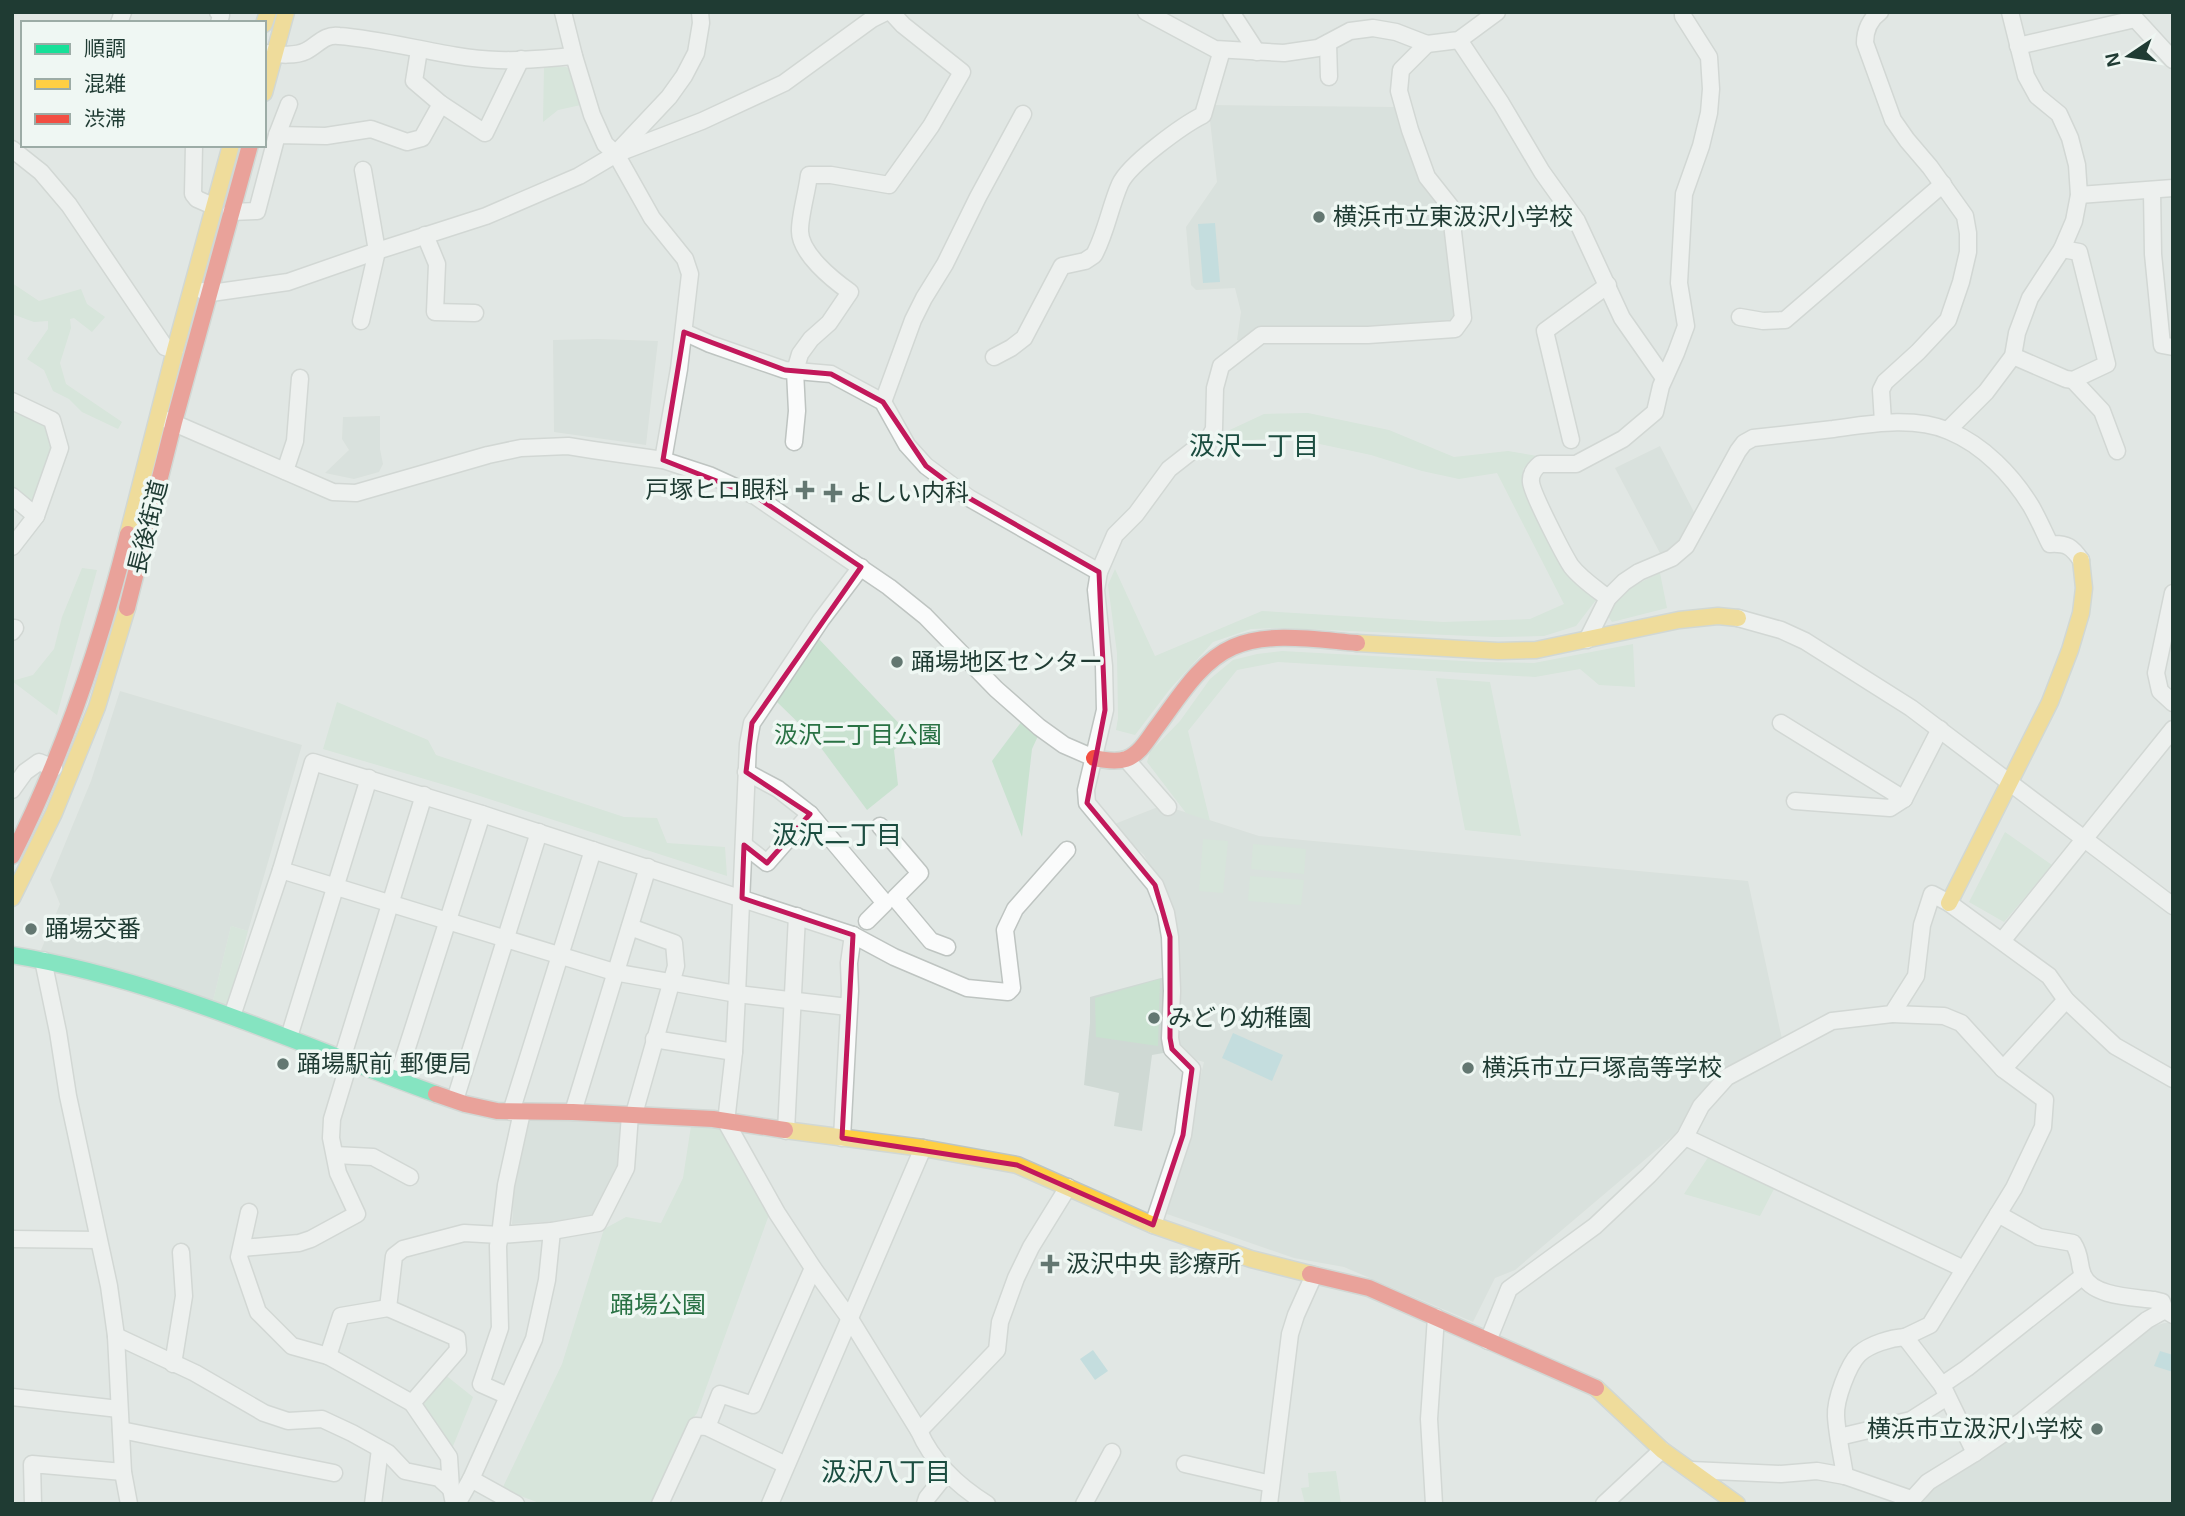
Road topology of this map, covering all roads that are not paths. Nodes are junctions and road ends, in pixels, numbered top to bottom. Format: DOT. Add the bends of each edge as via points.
graph roads {
  1 [pos="286,12"];
  2 [pos="563,12"];
  3 [pos="700,12"];
  4 [pos="888,12"];
  5 [pos="1146,12"];
  6 [pos="1231,12"];
  7 [pos="1497,12"];
  8 [pos="1683,12"];
  9 [pos="1880,12"];
  10 [pos="2010,12"];
  11 [pos="2132,16"];
  12 [pos="1459,40"];
  13 [pos="1328,43"];
  14 [pos="1427,44"];
  15 [pos="2018,46"];
  16 [pos="419,50"];
  17 [pos="1222,50"];
  18 [pos="1257,52"];
  19 [pos="270,53"];
  20 [pos="574,57"];
  21 [pos="522,59"];
  22 [pos="2173,60"];
  23 [pos="1329,77"];
  24 [pos="266,80"];
  25 [pos="289,104"];
  26 [pos="441,104"];
  27 [pos="1023,114"];
  28 [pos="277,135"];
  29 [pos="194,147"];
  30 [pos="230,147"];
  31 [pos="249,147"];
  32 [pos="12,149"];
  33 [pos="616,154"];
  34 [pos="363,170"];
  35 [pos="1943,184"];
  36 [pos="2173,188"];
  37 [pos="2152,191"];
  38 [pos="2079,195"];
  39 [pos="213,206"];
  40 [pos="231,212"];
  41 [pos="425,236"];
  42 [pos="2062,249"];
  43 [pos="377,251"];
  44 [pos="1608,285"];
  45 [pos="192,289"];
  46 [pos="211,293"];
  47 [pos="475,313"];
  48 [pos="1740,317"];
  49 [pos="361,321"];
  50 [pos="684,332"];
  51 [pos="2173,347"];
  52 [pos="175,350"];
  53 [pos="2013,356"];
  54 [pos="994,357"];
  55 [pos="795,371"];
  56 [pos="300,378"];
  57 [pos="1664,378"];
  58 [pos="2073,380"];
  59 [pos="12,401"];
  60 [pos="883,402"];
  61 [pos="157,417"];
  62 [pos="174,422"];
  63 [pos="1883,422"];
  64 [pos="1948,430"];
  65 [pos="1570,440"];
  66 [pos="794,442"];
  67 [pos="2117,451"];
  68 [pos="663,460"];
  69 [pos="285,471"];
  70 [pos="12,496"];
  71 [pos="36,516"];
  72 [pos="12,547"];
  73 [pos="861,567"];
  74 [pos="1099,572"];
  75 [pos="2173,593"];
  76 [pos="1608,598"];
  77 [pos="1587,640"];
  78 [pos="2173,703"];
  79 [pos="1781,723"];
  80 [pos="1940,729"];
  81 [pos="2173,729"];
  82 [pos="1094,758"];
  83 [pos="1126,759"];
  84 [pos="19,768"];
  85 [pos="54,768"];
  86 [pos="746,772"];
  87 [pos="369,778"];
  88 [pos="2008,783"];
  89 [pos="12,790"];
  90 [pos="424,795"];
  91 [pos="1904,799"];
  92 [pos="1795,801"];
  93 [pos="1168,807"];
  94 [pos="482,814"];
  95 [pos="810,814"];
  96 [pos="880,826"];
  97 [pos="539,832"];
  98 [pos="2085,838"];
  99 [pos="744,845"];
  100 [pos="593,850"];
  101 [pos="1067,850"];
  102 [pos="12,856"];
  103 [pos="648,867"];
  104 [pos="281,870"];
  105 [pos="336,886"];
  106 [pos="12,898"];
  107 [pos="742,898"];
  108 [pos="890,900"];
  109 [pos="391,903"];
  110 [pos="1949,903"];
  111 [pos="2173,906"];
  112 [pos="797,916"];
  113 [pos="867,920"];
  114 [pos="447,921"];
  115 [pos="630,927"];
  116 [pos="853,935"];
  117 [pos="504,938"];
  118 [pos="2002,941"];
  119 [pos="947,947"];
  120 [pos="12,955"];
  121 [pos="560,956"];
  122 [pos="43,960"];
  123 [pos="614,972"];
  124 [pos="671,982"];
  125 [pos="737,994"];
  126 [pos="2066,1000"];
  127 [pos="792,1002"];
  128 [pos="848,1007"];
  129 [pos="1892,1014"];
  130 [pos="232,1016"];
  131 [pos="289,1037"];
  132 [pos="654,1039"];
  133 [pos="734,1052"];
  134 [pos="345,1061"];
  135 [pos="2003,1069"];
  136 [pos="397,1079"];
  137 [pos="2173,1079"];
  138 [pos="455,1100"];
  139 [pos="517,1112"];
  140 [pos="573,1112"];
  141 [pos="632,1115"];
  142 [pos="726,1122"];
  143 [pos="786,1131"];
  144 [pos="1685,1137"];
  145 [pos="842,1138"];
  146 [pos="923,1149"];
  147 [pos="335,1155"];
  148 [pos="410,1177"];
  149 [pos="1068,1187"];
  150 [pos="250,1212"];
  151 [pos="1998,1214"];
  152 [pos="1153,1225"];
  153 [pos="552,1231"];
  154 [pos="500,1235"];
  155 [pos="12,1239"];
  156 [pos="98,1240"];
  157 [pos="242,1248"];
  158 [pos="181,1252"];
  159 [pos="813,1268"];
  160 [pos="1964,1269"];
  161 [pos="1314,1275"];
  162 [pos="2083,1276"];
  163 [pos="388,1308"];
  164 [pos="2169,1313"];
  165 [pos="1436,1317"];
  166 [pos="850,1319"];
  167 [pos="116,1336"];
  168 [pos="1905,1337"];
  169 [pos="1488,1341"];
  170 [pos="328,1356"];
  171 [pos="173,1364"];
  172 [pos="1944,1391"];
  173 [pos="508,1396"];
  174 [pos="12,1397"];
  175 [pos="412,1403"];
  176 [pos="120,1409"];
  177 [pos="707,1427"];
  178 [pos="121,1430"];
  179 [pos="919,1431"];
  180 [pos="1839,1437"];
  181 [pos="380,1450"];
  182 [pos="1662,1450"];
  183 [pos="1112,1452"];
  184 [pos="1975,1453"];
  185 [pos="1185,1464"];
  186 [pos="786,1465"];
  187 [pos="1691,1470"];
  188 [pos="123,1472"];
  189 [pos="334,1473"];
  190 [pos="947,1474"];
  191 [pos="1845,1476"];
  192 [pos="471,1479"];
  193 [pos="1271,1484"];
  194 [pos="454,1499"];
  195 [pos="1909,1502"];
  196 [pos="33,1504"];
  197 [pos="129,1504"];
  198 [pos="373,1504"];
  199 [pos="516,1504"];
  200 [pos="660,1504"];
  201 [pos="770,1504"];
  202 [pos="925,1504"];
  203 [pos="987,1504"];
  204 [pos="1084,1504"];
  205 [pos="1269,1504"];
  206 [pos="1434,1504"];
  207 [pos="1604,1504"];
  208 [pos="1737,1504"];
  1 -- 19 [label="street"];
  2 -- 20 [label="street"];
  3 -- 33 [label="street" via="696,54 684,76"];
  4 -- 33 [label="street" via="784,83"];
  4 -- 55 [label="street" via="962,72 889,185 809,175 801,241 818,266 850,292 800,354"];
  5 -- 17 [label="street"];
  6 -- 18 [label="street"];
  7 -- 12 [label="street"];
  8 -- 57 [label="street" via="1709,57 1711,89 1701,145 1684,194 1679,283 1686,326"];
  9 -- 35 [label="street" via="1865,32 1877,76 1894,120"];
  10 -- 15 [label="street"];
  11 -- 15 [label="street"];
  11 -- 22 [label="street"];
  12 -- 14 [label="street"];
  12 -- 44 [label="street" via="1577,221"];
  13 -- 14 [label="street" via="1350,31 1373,28"];
  13 -- 18 [label="street" via="1284,53"];
  13 -- 23 [label="street"];
  14 -- 74 [label="street" via="1401,70 1399,91 1427,177 1450,206 1464,318 1455,329 1261,335 1222,366 1215,388 1214,429 1207,442 1169,469 1115,535"];
  15 -- 38 [label="street" via="2037,96 2059,114 2070,138"];
  16 -- 19 [label="street" via="337,35 298,53"];
  16 -- 21 [label="street"];
  16 -- 26 [label="street" via="414,81"];
  17 -- 18 [label="street"];
  17 -- 54 [label="street" via="1203,115 1149,152 1121,181 1094,255 1062,266 1024,338"];
  19 -- 24 [label="street"];
  20 -- 21 [label="street"];
  20 -- 33 [label="street" via="604,144"];
  21 -- 26 [label="street" via="485,133"];
  25 -- 28 [label="street"];
  26 -- 28 [label="street" via="422,138 407,142 371,129 326,136"];
  27 -- 60 [label="street" via="918,309"];
  28 -- 40 [label="street" via="257,211"];
  29 -- 39 [label="street" via="193,194"];
  30 -- 39 [label="street, 長後街道"];
  31 -- 40 [label="street, 長後街道"];
  32 -- 52 [label="street" via="41,172 69,205 165,346"];
  33 -- 41 [label="street" via="579,176 486,216"];
  33 -- 50 [label="street" via="652,218 685,259 690,274"];
  34 -- 43 [label="street"];
  35 -- 48 [label="street" via="1785,320"];
  35 -- 63 [label="street" via="1965,216 1968,252 1961,282 1948,320 1885,382 1881,390"];
  36 -- 37 [label="street"];
  37 -- 38 [label="street"];
  37 -- 51 [label="street" via="2162,345"];
  38 -- 42 [label="street"];
  39 -- 45 [label="street, 長後街道"];
  40 -- 46 [label="street, 長後街道"];
  41 -- 43 [label="street"];
  41 -- 47 [label="street" via="437,264 435,312"];
  42 -- 53 [label="street" via="2030,298"];
  42 -- 58 [label="street" via="2079,252 2107,365"];
  43 -- 46 [label="street" via="288,282"];
  43 -- 49 [label="street"];
  44 -- 57 [label="street" via="1622,318"];
  44 -- 65 [label="street" via="1545,331"];
  45 -- 46 [label="street"];
  45 -- 52 [label="street, 長後街道"];
  46 -- 62 [label="street, 長後街道"];
  50 -- 55 [label="street"];
  50 -- 68 [label="street"];
  52 -- 61 [label="street, 長後街道"];
  53 -- 58 [label="street"];
  53 -- 64 [label="street"];
  55 -- 60 [label="street" via="831,374"];
  55 -- 66 [label="street"];
  56 -- 69 [label="street" via="295,441"];
  57 -- 76 [label="street" via="1655,412 1623,439 1577,464 1540,464 1533,470 1536,497 1570,564"];
  58 -- 67 [label="street" via="2102,411"];
  59 -- 71 [label="street" via="52,421 60,448"];
  60 -- 74 [label="street" via="907,445 926,466 969,498"];
  61 -- 62 [label="street"];
  61 -- 85 [label="street, 長後街道" via="103,631"];
  62 -- 69 [label="street"];
  62 -- 106 [label="street, 長後街道" via="97,707 54,813"];
  63 -- 64 [label="street"];
  63 -- 76 [label="street" via="1753,438 1744,443 1686,546 1624,582"];
  64 -- 88 [label="street" via="1988,455 2010,477 2050,544 2064,543 2081,560 2081,613 2070,650 2050,702"];
  68 -- 69 [label="street" via="568,446 521,448 356,493 333,492"];
  68 -- 73 [label="street" via="755,496"];
  70 -- 71 [label="street"];
  71 -- 72 [label="street"];
  73 -- 82 [label="street" via="916,608 1039,727"];
  73 -- 86 [label="street" via="752,723"];
  74 -- 82 [label="street" via="1096,590 1105,710"];
  75 -- 78 [label="street" via="2156,673 2160,691"];
  76 -- 77 [label="street"];
  77 -- 80 [label="street" via="1679,620 1738,618 1805,641"];
  77 -- 83 [label="street" via="1536,650 1498,651 1255,639 1212,659 1141,749"];
  79 -- 91 [label="street"];
  80 -- 88 [label="street"];
  80 -- 91 [label="street"];
  81 -- 98 [label="street"];
  82 -- 83 [label="street"];
  82 -- 152 [label="street" via="1087,803 1148,876 1166,914 1172,991 1170,1038 1172,1049 1192,1069 1183,1135"];
  83 -- 93 [label="street"];
  84 -- 85 [label="street" via="39,762"];
  84 -- 89 [label="street"];
  85 -- 102 [label="street, 長後街道"];
  86 -- 95 [label="street"];
  86 -- 99 [label="street"];
  87 -- 90 [label="street"];
  87 -- 104 [label="street" via="313,762"];
  87 -- 105 [label="street"];
  88 -- 98 [label="street"];
  88 -- 110 [label="street"];
  90 -- 94 [label="street"];
  90 -- 109 [label="street"];
  91 -- 92 [label="street" via="1890,808"];
  94 -- 97 [label="street"];
  94 -- 114 [label="street"];
  95 -- 99 [label="street" via="767,863"];
  95 -- 108 [label="street"];
  96 -- 108 [label="street" via="920,873"];
  97 -- 100 [label="street"];
  97 -- 117 [label="street"];
  98 -- 111 [label="street"];
  98 -- 118 [label="street"];
  99 -- 107 [label="street"];
  100 -- 103 [label="street"];
  100 -- 121 [label="street"];
  101 -- 116 [label="street" via="1015,909 1005,930 1012,989 1008,992 967,988"];
  103 -- 107 [label="street"];
  103 -- 115 [label="street"];
  104 -- 105 [label="street"];
  104 -- 130 [label="street"];
  105 -- 109 [label="street"];
  105 -- 131 [label="street"];
  107 -- 112 [label="street"];
  107 -- 125 [label="street"];
  108 -- 113 [label="street"];
  108 -- 119 [label="street" via="931,941"];
  109 -- 114 [label="street"];
  109 -- 134 [label="street"];
  110 -- 118 [label="street"];
  110 -- 129 [label="street" via="1932,894 1922,925 1916,976"];
  112 -- 116 [label="street"];
  112 -- 127 [label="street"];
  114 -- 117 [label="street"];
  114 -- 136 [label="street"];
  115 -- 123 [label="street"];
  115 -- 124 [label="street" via="674,943 676,965"];
  116 -- 128 [label="street"];
  117 -- 121 [label="street"];
  117 -- 138 [label="street"];
  118 -- 126 [label="street" via="2049,976"];
  120 -- 122 [label="street"];
  121 -- 123 [label="street"];
  121 -- 139 [label="street"];
  122 -- 130 [label="street"];
  122 -- 156 [label="street"];
  123 -- 124 [label="street"];
  123 -- 140 [label="street"];
  124 -- 125 [label="street"];
  124 -- 132 [label="street"];
  125 -- 127 [label="street"];
  125 -- 133 [label="street"];
  126 -- 135 [label="street"];
  126 -- 137 [label="street" via="2115,1046"];
  127 -- 128 [label="street"];
  127 -- 143 [label="street"];
  128 -- 145 [label="street"];
  129 -- 135 [label="street" via="1944,1016 1961,1023"];
  129 -- 144 [label="street" via="1832,1021 1727,1077 1701,1106"];
  130 -- 131 [label="street"];
  131 -- 134 [label="street"];
  132 -- 133 [label="street"];
  132 -- 141 [label="street"];
  133 -- 142 [label="street"];
  134 -- 136 [label="street"];
  134 -- 147 [label="street" via="332,1119"];
  135 -- 151 [label="street" via="2045,1100 2043,1127"];
  136 -- 138 [label="street"];
  138 -- 139 [label="street"];
  139 -- 140 [label="street"];
  139 -- 154 [label="street"];
  140 -- 141 [label="street"];
  141 -- 142 [label="street"];
  141 -- 153 [label="street" via="626,1168 598,1223"];
  142 -- 143 [label="street"];
  142 -- 159 [label="street"];
  143 -- 145 [label="street"];
  144 -- 160 [label="street"];
  144 -- 169 [label="street" via="1595,1226 1509,1289"];
  145 -- 146 [label="street"];
  146 -- 149 [label="street" via="1017,1165"];
  146 -- 166 [label="street"];
  147 -- 148 [label="street" via="373,1157"];
  147 -- 157 [label="street" via="357,1214 311,1240"];
  149 -- 152 [label="street"];
  149 -- 179 [label="street" via="1016,1278 1000,1322 997,1350"];
  150 -- 157 [label="street"];
  151 -- 160 [label="street"];
  151 -- 162 [label="street" via="2039,1237 2073,1243"];
  152 -- 161 [label="street"];
  153 -- 154 [label="street"];
  153 -- 173 [label="street" via="534,1339"];
  154 -- 163 [label="street" via="464,1233 403,1249 394,1256"];
  154 -- 173 [label="street" via="500,1328 481,1384"];
  155 -- 156 [label="street"];
  156 -- 167 [label="street"];
  157 -- 170 [label="street" via="239,1257 258,1312 292,1346"];
  158 -- 171 [label="street" via="184,1296"];
  159 -- 166 [label="street"];
  159 -- 177 [label="street" via="752,1405 720,1394"];
  160 -- 168 [label="street" via="1930,1325"];
  161 -- 165 [label="street" via="1369,1288"];
  161 -- 193 [label="street" via="1290,1334"];
  162 -- 164 [label="street" via="2101,1292 2161,1302"];
  162 -- 172 [label="street"];
  163 -- 170 [label="street" via="341,1316"];
  163 -- 175 [label="street" via="457,1338 458,1350"];
  164 -- 184 [label="street" via="2147,1320"];
  165 -- 169 [label="street"];
  165 -- 206 [label="street" via="1429,1419"];
  166 -- 179 [label="street"];
  166 -- 186 [label="street"];
  167 -- 171 [label="street"];
  167 -- 176 [label="street"];
  168 -- 172 [label="street"];
  168 -- 180 [label="street" via="1857,1356 1836,1404"];
  169 -- 182 [label="street" via="1595,1387"];
  170 -- 175 [label="street"];
  171 -- 181 [label="street" via="264,1413 288,1420 322,1419"];
  172 -- 180 [label="street" via="1911,1420"];
  172 -- 184 [label="street"];
  173 -- 192 [label="street"];
  174 -- 176 [label="street"];
  175 -- 194 [label="street" via="449,1457"];
  176 -- 178 [label="street"];
  177 -- 186 [label="street"];
  177 -- 200 [label="street" via="696,1426"];
  178 -- 188 [label="street"];
  178 -- 189 [label="street"];
  179 -- 190 [label="street"];
  180 -- 191 [label="street"];
  181 -- 194 [label="street" via="405,1471 439,1478"];
  181 -- 198 [label="street"];
  182 -- 187 [label="street"];
  182 -- 207 [label="street"];
  183 -- 204 [label="street"];
  184 -- 195 [label="street" via="1928,1482"];
  185 -- 193 [label="street"];
  186 -- 201 [label="street"];
  187 -- 191 [label="street" via="1817,1471"];
  187 -- 208 [label="street"];
  188 -- 196 [label="street" via="32,1464"];
  188 -- 197 [label="street"];
  190 -- 202 [label="street"];
  190 -- 203 [label="street"];
  191 -- 195 [label="street"];
  192 -- 194 [label="street"];
  192 -- 199 [label="street"];
  193 -- 205 [label="street"];
}
